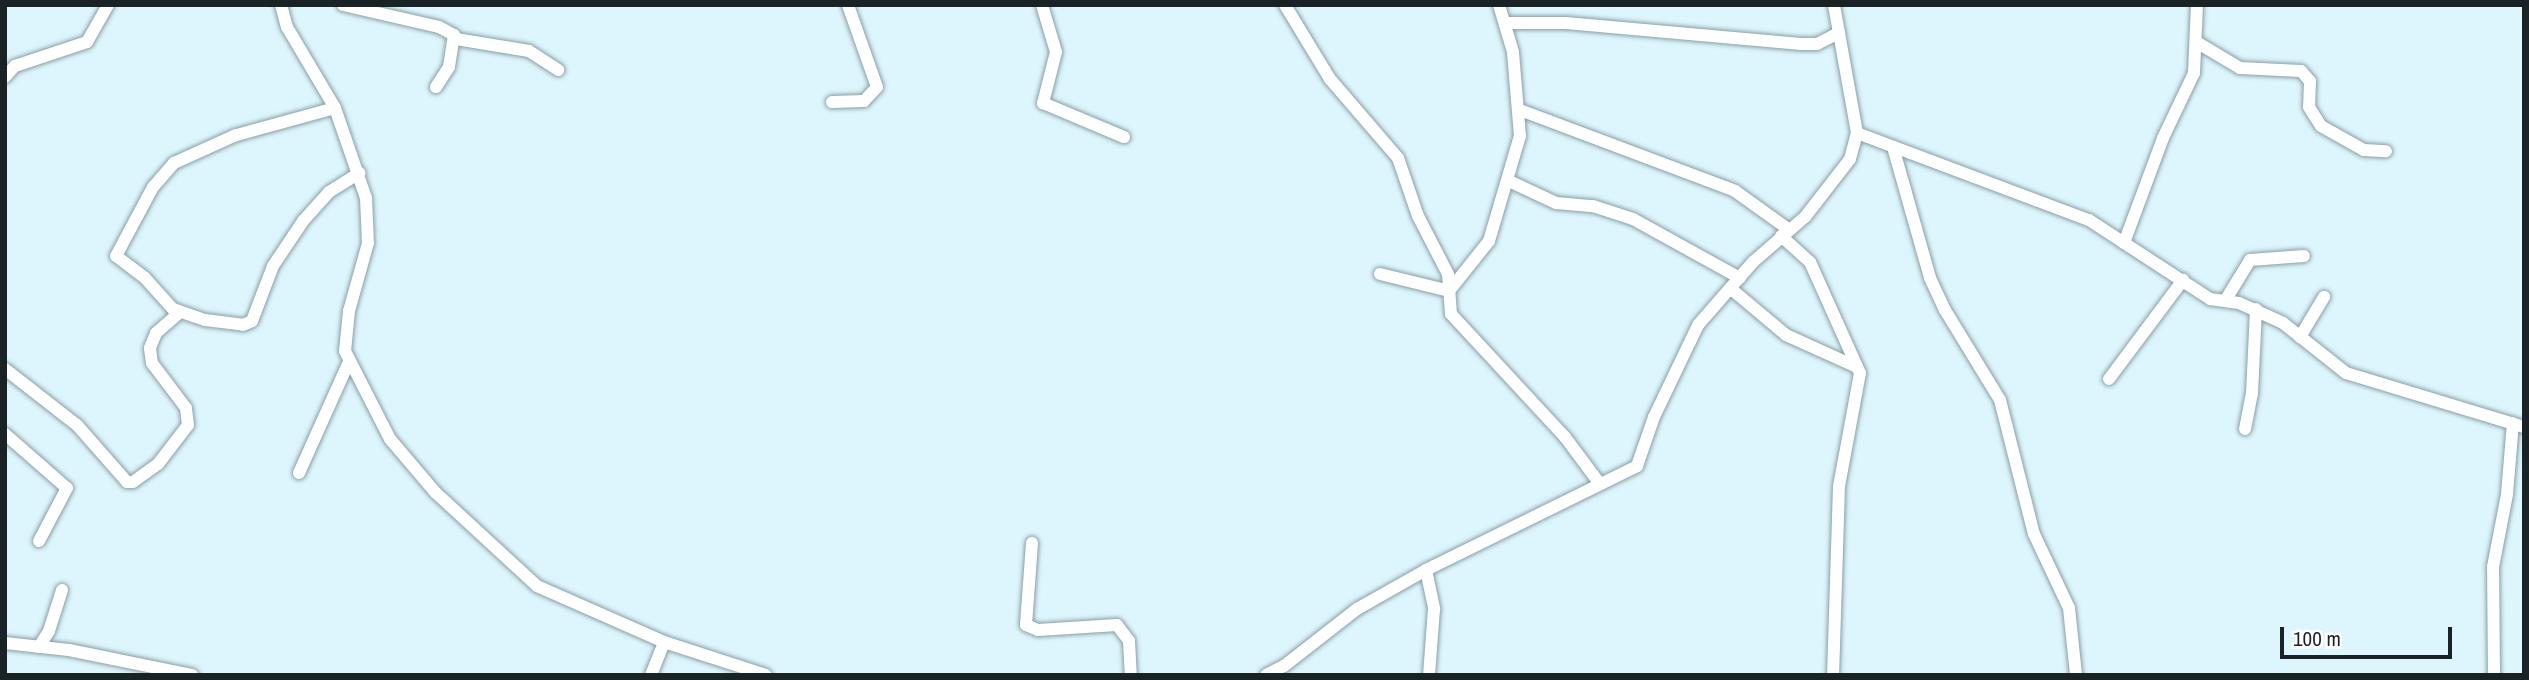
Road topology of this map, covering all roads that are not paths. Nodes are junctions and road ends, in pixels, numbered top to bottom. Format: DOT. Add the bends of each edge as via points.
graph roads {
  1 [pos="108,5"];
  2 [pos="281,5"];
  3 [pos="344,5"];
  4 [pos="848,5"];
  5 [pos="1042,5"];
  6 [pos="1285,5"];
  7 [pos="1499,5"];
  8 [pos="1834,5"];
  9 [pos="2197,5"];
  10 [pos="1507,23"];
  11 [pos="1839,33"];
  12 [pos="456,39"];
  13 [pos="2198,43"];
  14 [pos="558,70"];
  15 [pos="5,77"];
  16 [pos="436,87"];
  17 [pos="832,102"];
  18 [pos="335,108"];
  19 [pos="1520,110"];
  20 [pos="1857,133"];
  21 [pos="1124,137"];
  22 [pos="1893,147"];
  23 [pos="2386,151"];
  24 [pos="359,173"];
  25 [pos="1509,181"];
  26 [pos="1784,232"];
  27 [pos="2124,243"];
  28 [pos="2304,256"];
  29 [pos="1380,274"];
  30 [pos="1740,278"];
  31 [pos="2183,281"];
  32 [pos="1730,288"];
  33 [pos="1449,291"];
  34 [pos="2324,298"];
  35 [pos="2225,301"];
  36 [pos="2256,309"];
  37 [pos="180,312"];
  38 [pos="2300,337"];
  39 [pos="348,364"];
  40 [pos="1857,367"];
  41 [pos="5,369"];
  42 [pos="2109,379"];
  43 [pos="2518,425"];
  44 [pos="2245,429"];
  45 [pos="5,434"];
  46 [pos="299,473"];
  47 [pos="1600,484"];
  48 [pos="39,541"];
  49 [pos="1032,543"];
  50 [pos="1426,570"];
  51 [pos="62,590"];
  52 [pos="664,642"];
  53 [pos="5,643"];
  54 [pos="39,648"];
  55 [pos="1269,674"];
  56 [pos="192,675"];
  57 [pos="652,675"];
  58 [pos="766,675"];
  59 [pos="1131,675"];
  60 [pos="1429,675"];
  61 [pos="1833,675"];
  62 [pos="2076,675"];
  63 [pos="2494,675"];
  1 -- 15 [label="street" via="87,42 15,66"];
  2 -- 18 [label="street" via="287,27"];
  3 -- 12 [label="street" via="439,27"];
  4 -- 17 [label="street" via="877,87 864,101"];
  5 -- 21 [label="street" via="1056,52 1043,103"];
  6 -- 33 [label="street" via="1330,79 1398,158 1421,224 1443,260"];
  7 -- 10 [label="street"];
  8 -- 11 [label="street"];
  9 -- 13 [label="street"];
  10 -- 11 [label="street" via="1566,23 1801,44 1817,44"];
  10 -- 19 [label="street"];
  11 -- 20 [label="street"];
  12 -- 14 [label="street" via="521,48"];
  12 -- 16 [label="street" via="449,67"];
  13 -- 23 [label="street" via="2240,68 2301,71 2310,81 2309,107 2321,126 2364,150"];
  13 -- 27 [label="street" via="2189,90 2163,138"];
  18 -- 24 [label="street"];
  18 -- 37 [label="street" via="236,135 174,163 153,187 116,256"];
  19 -- 25 [label="street" via="1520,136"];
  19 -- 26 [label="street" via="1735,191"];
  20 -- 22 [label="street"];
  20 -- 26 [label="street" via="1850,159 1805,217"];
  22 -- 27 [label="street" via="2067,209"];
  22 -- 62 [label="street" via="1930,278 2000,400 2034,534 2069,608"];
  24 -- 37 [label="street" via="329,192 303,221 273,266 252,321 235,325"];
  24 -- 39 [label="street" via="369,220 364,262 349,311"];
  25 -- 30 [label="street" via="1556,203 1593,206 1633,219"];
  25 -- 33 [label="street" via="1489,241"];
  26 -- 30 [label="street"];
  26 -- 40 [label="street" via="1810,262"];
  27 -- 31 [label="street"];
  28 -- 35 [label="street" via="2250,260"];
  29 -- 33 [label="street"];
  30 -- 32 [label="street"];
  31 -- 35 [label="street" via="2210,299"];
  31 -- 42 [label="street"];
  32 -- 40 [label="street" via="1786,335"];
  32 -- 47 [label="street" via="1698,325 1637,466"];
  33 -- 47 [label="street" via="1457,324 1565,437"];
  34 -- 38 [label="street"];
  35 -- 36 [label="street"];
  36 -- 38 [label="street"];
  36 -- 44 [label="street" via="2252,394"];
  37 -- 41 [label="street" via="156,333 150,348 152,363 186,408 188,425 158,464 133,482 127,482 77,425"];
  38 -- 43 [label="street" via="2332,364 2362,380"];
  39 -- 46 [label="street"];
  39 -- 52 [label="street" via="390,439 436,493 516,569 557,597"];
  40 -- 61 [label="street" via="1860,387 1839,486"];
  43 -- 63 [label="street" via="2493,567"];
  45 -- 48 [label="street" via="67,488"];
  47 -- 50 [label="street"];
  49 -- 59 [label="street" via="1026,625 1038,630 1117,625 1129,641"];
  50 -- 55 [label="street" via="1357,609"];
  50 -- 60 [label="street" via="1434,609"];
  51 -- 54 [label="street"];
  52 -- 57 [label="street"];
  52 -- 58 [label="street"];
  53 -- 54 [label="street"];
  54 -- 56 [label="street"];
}
